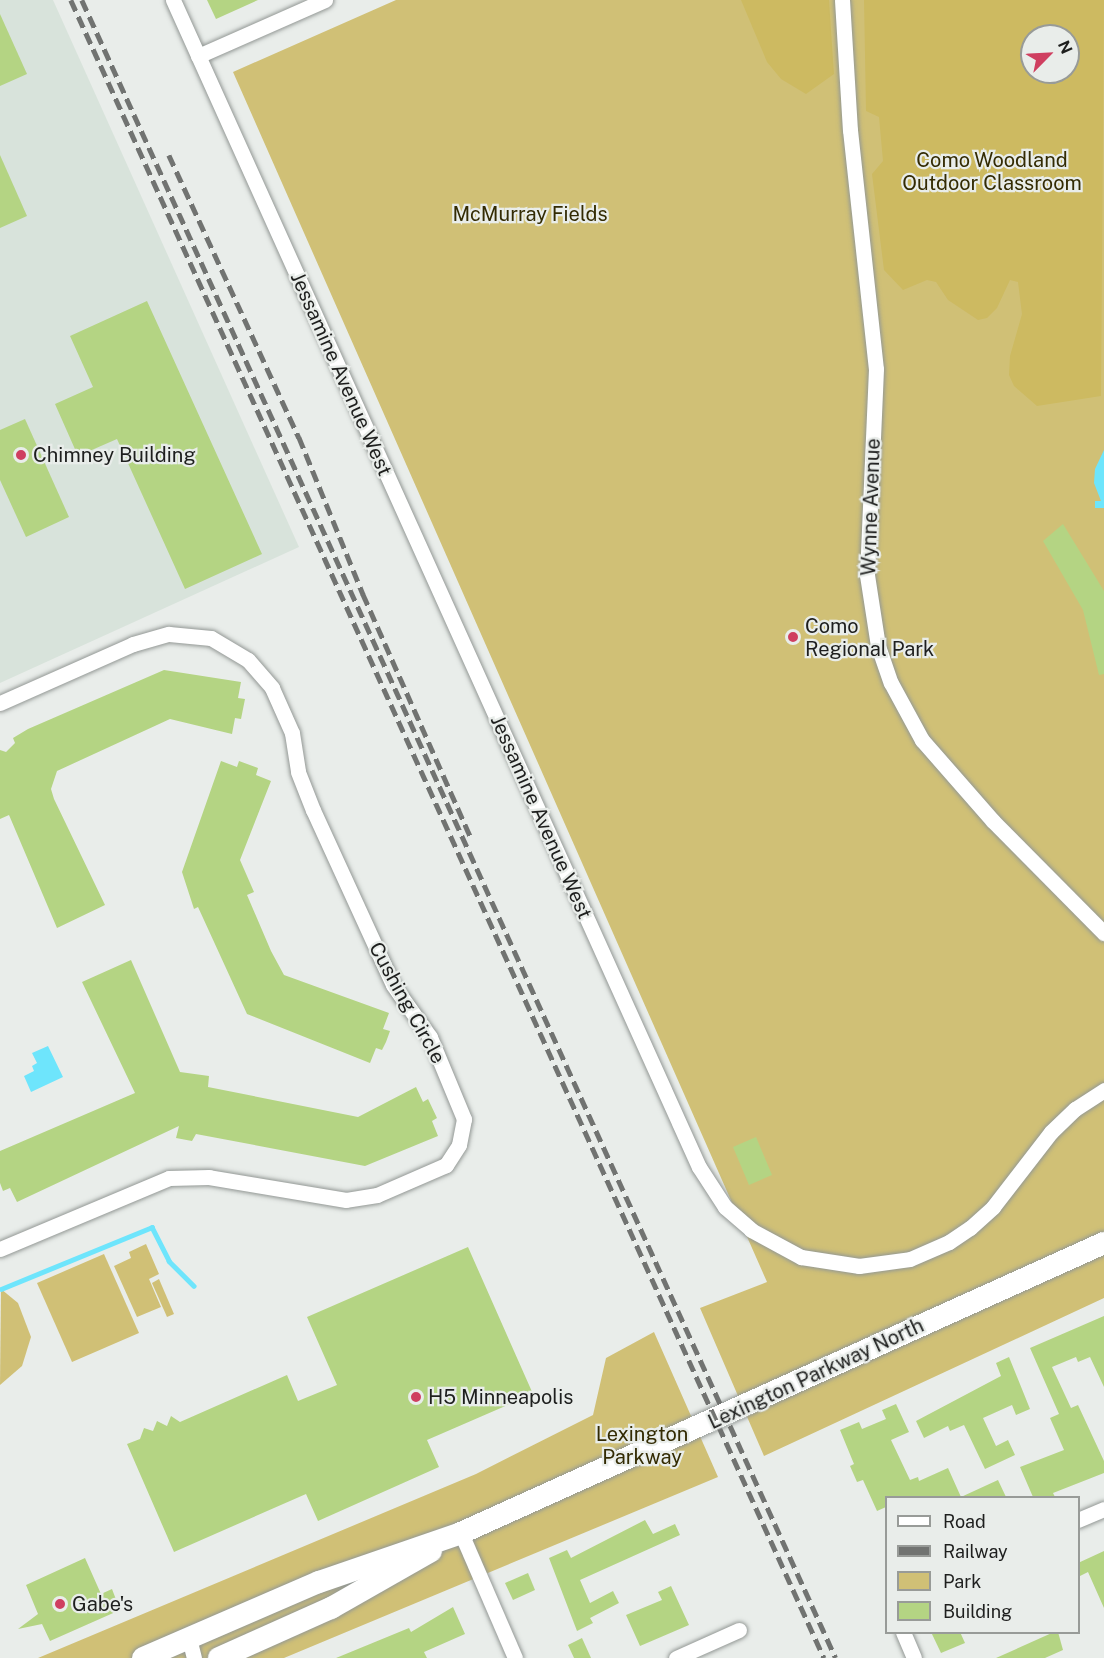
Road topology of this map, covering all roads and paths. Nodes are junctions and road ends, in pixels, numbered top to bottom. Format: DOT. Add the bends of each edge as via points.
graph roads {
  1 [pos="173,0"];
  2 [pos="325,0"];
  3 [pos="842,0"];
  4 [pos="198,56"];
  5 [pos="0,703"];
  6 [pos="1104,933"];
  7 [pos="1104,1090"];
  8 [pos="1104,1243"];
  9 [pos="0,1249"];
  10 [pos="1104,1509"];
  11 [pos="1080,1519"];
  12 [pos="461,1533"];
  13 [pos="739,1630"];
  14 [pos="904,1634"];
  15 [pos="191,1648"];
  16 [pos="143,1658"];
  17 [pos="219,1658"];
  18 [pos="515,1658"];
  19 [pos="676,1658"];
  20 [pos="914,1658"];
  1 -- 4 [label="street, Jessamine Avenue West"];
  2 -- 4 [label="street"];
  3 -- 6 [label="street, Wynne Avenue" via="850,130 876,369 867,575 878,646 891,683 922,740 993,820"];
  4 -- 7 [label="street, Jessamine Avenue West" via="699,1167 725,1207 750,1230 801,1257 859,1266 910,1259 970,1228 993,1207 1051,1132 1075,1109"];
  5 -- 9 [label="street, Cushing Circle" via="133,644 169,634 211,638 248,660 272,688 292,733 298,772 313,810 393,985 430,1037 464,1119 459,1145 446,1165 377,1195 346,1200 209,1178 169,1178"];
  8 -- 12 [label="main road, Lexington Parkway North"];
  10 -- 11 [label="street"];
  12 -- 15 [label="main road, Lexington Parkway North" via="319,1582"];
  12 -- 17 [label="main road, Lexington Parkway North" via="384,1581"];
  12 -- 18 [label="street"];
  13 -- 19 [label="street"];
  14 -- 20 [label="street"];
  15 -- 16 [label="main road, Lexington Parkway North"];
}
